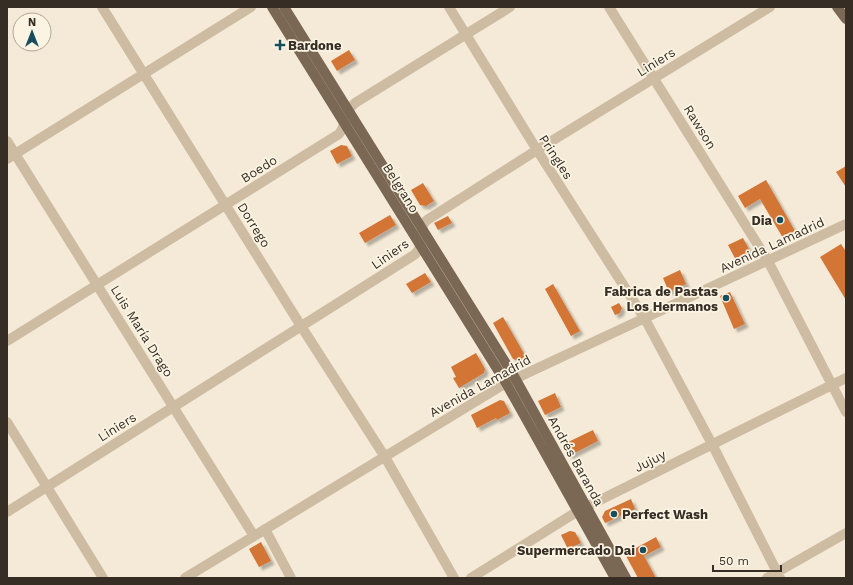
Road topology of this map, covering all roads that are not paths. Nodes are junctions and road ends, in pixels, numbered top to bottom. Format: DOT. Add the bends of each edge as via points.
graph roads {
  1 [pos="102,7"];
  2 [pos="251,7"];
  3 [pos="272,7"];
  4 [pos="284,7"];
  5 [pos="449,7"];
  6 [pos="510,7"];
  7 [pos="609,7"];
  8 [pos="770,7"];
  9 [pos="838,7"];
  10 [pos="846,20"];
  11 [pos="465,35"];
  12 [pos="143,74"];
  13 [pos="655,78"];
  14 [pos="348,109"];
  15 [pos="344,122"];
  16 [pos="7,141"];
  17 [pos="537,150"];
  18 [pos="11,156"];
  19 [pos="226,206"];
  20 [pos="846,224"];
  21 [pos="422,227"];
  22 [pos="421,245"];
  23 [pos="768,261"];
  24 [pos="98,286"];
  25 [pos="645,319"];
  26 [pos="301,326"];
  27 [pos="7,342"];
  28 [pos="846,378"];
  29 [pos="511,381"];
  30 [pos="832,385"];
  31 [pos="174,407"];
  32 [pos="846,412"];
  33 [pos="7,422"];
  34 [pos="712,444"];
  35 [pos="385,457"];
  36 [pos="47,487"];
  37 [pos="582,509"];
  38 [pos="7,512"];
  39 [pos="265,529"];
  40 [pos="846,533"];
  41 [pos="254,536"];
  42 [pos="779,575"];
  43 [pos="103,578"];
  44 [pos="185,578"];
  45 [pos="291,578"];
  46 [pos="454,578"];
  47 [pos="471,578"];
  48 [pos="616,578"];
  49 [pos="626,578"];
  50 [pos="767,578"];
  1 -- 12 [label="street, Dorrego"];
  2 -- 12 [label="street"];
  3 -- 15 [label="main road, Belgrano"];
  4 -- 14 [label="main road, Belgrano"];
  5 -- 11 [label="street, Pringles"];
  6 -- 11 [label="street"];
  7 -- 13 [label="street, Rawson"];
  8 -- 13 [label="street, Liniers"];
  9 -- 10 [label="main road"];
  11 -- 14 [label="street"];
  11 -- 17 [label="street, Pringles"];
  12 -- 18 [label="street"];
  12 -- 19 [label="street, Dorrego"];
  13 -- 17 [label="street, Liniers"];
  13 -- 23 [label="street, Rawson"];
  14 -- 15 [label="street, Boedo"];
  14 -- 21 [label="main road, Belgrano"];
  15 -- 19 [label="street, Boedo" via="339,134"];
  15 -- 22 [label="main road, Belgrano"];
  16 -- 18 [label="street, Luis María Drago"];
  17 -- 21 [label="street, Liniers" via="427,220"];
  17 -- 25 [label="street, Pringles"];
  18 -- 24 [label="street, Luis María Drago"];
  19 -- 24 [label="street, Boedo"];
  19 -- 26 [label="street, Dorrego"];
  20 -- 23 [label="street, Avenida Lamadrid"];
  21 -- 22 [label="street, Liniers"];
  21 -- 29 [label="main road, Belgrano"];
  22 -- 26 [label="street, Liniers" via="419,252 414,256"];
  22 -- 29 [label="main road, Belgrano"];
  23 -- 25 [label="street, Avenida Lamadrid"];
  23 -- 30 [label="street, Rawson"];
  24 -- 27 [label="street, Boedo"];
  24 -- 31 [label="street, Luis María Drago"];
  25 -- 29 [label="street, Avenida Lamadrid"];
  25 -- 34 [label="street, Pringles"];
  26 -- 31 [label="street, Liniers"];
  26 -- 35 [label="street, Dorrego"];
  28 -- 30 [label="street, Jujuy"];
  29 -- 35 [label="street, Avenida Lamadrid"];
  29 -- 37 [label="main road, Andrés Baranda"];
  30 -- 32 [label="street, Rawson"];
  30 -- 34 [label="street, Jujuy"];
  31 -- 36 [label="street, Liniers"];
  31 -- 41 [label="street, Luis María Drago"];
  33 -- 36 [label="street"];
  34 -- 37 [label="street, Jujuy"];
  34 -- 42 [label="street, Pringles"];
  35 -- 39 [label="street, Avenida Lamadrid"];
  35 -- 46 [label="street, Dorrego"];
  36 -- 38 [label="street, Liniers"];
  36 -- 43 [label="street"];
  37 -- 47 [label="street, Jujuy"];
  37 -- 48 [label="main road, Andrés Baranda"];
  37 -- 49 [label="main road, Andrés Baranda"];
  39 -- 41 [label="street, Avenida Lamadrid"];
  39 -- 45 [label="street"];
  40 -- 42 [label="street"];
  41 -- 44 [label="street, Avenida Lamadrid"];
  42 -- 50 [label="street"];
}
